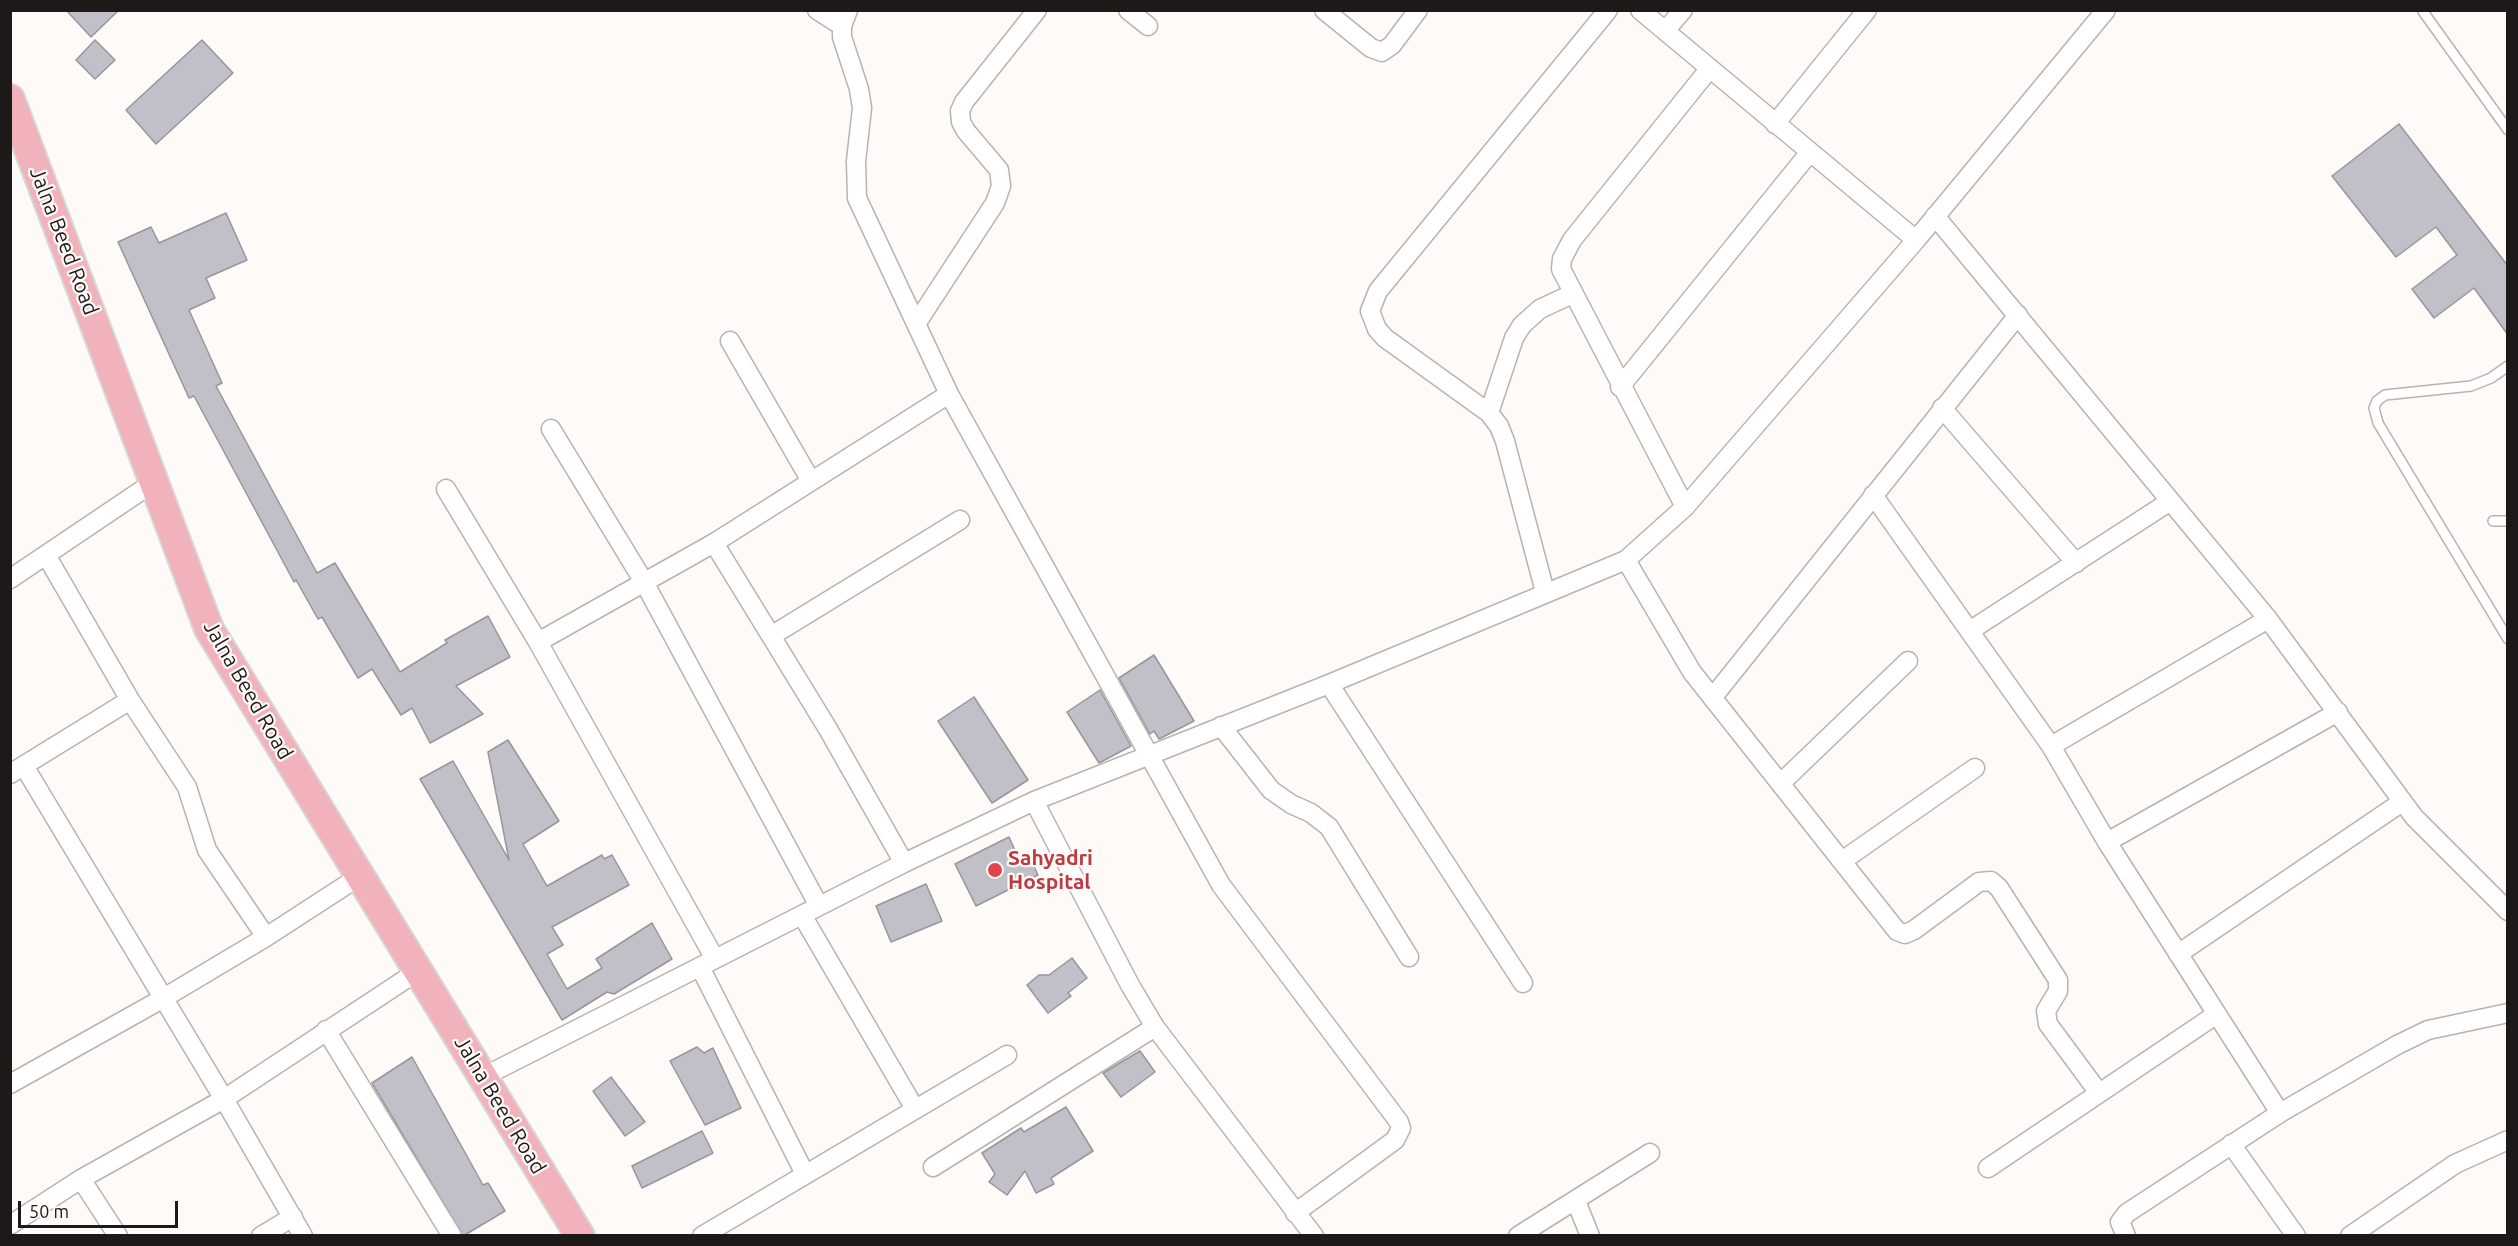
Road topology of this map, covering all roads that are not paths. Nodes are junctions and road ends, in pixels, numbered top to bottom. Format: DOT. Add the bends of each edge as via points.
graph roads {
  1 [pos="817,10"];
  2 [pos="1037,10"];
  3 [pos="1128,10"];
  4 [pos="1324,10"];
  5 [pos="1418,10"];
  6 [pos="1608,10"];
  7 [pos="1640,10"];
  8 [pos="1683,10"];
  9 [pos="1867,10"];
  10 [pos="2106,10"];
  11 [pos="2422,10"];
  12 [pos="845,18"];
  13 [pos="1148,26"];
  14 [pos="1665,31"];
  15 [pos="1710,68"];
  16 [pos="11,103"];
  17 [pos="1775,124"];
  18 [pos="2508,130"];
  19 [pos="1810,152"];
  20 [pos="1935,216"];
  21 [pos="1916,240"];
  22 [pos="1572,294"];
  23 [pos="2018,315"];
  24 [pos="916,324"];
  25 [pos="730,341"];
  26 [pos="2508,366"];
  27 [pos="1620,387"];
  28 [pos="949,394"];
  29 [pos="1942,408"];
  30 [pos="1489,413"];
  31 [pos="551,429"];
  32 [pos="811,481"];
  33 [pos="154,482"];
  34 [pos="446,489"];
  35 [pos="1873,495"];
  36 [pos="2169,502"];
  37 [pos="1685,507"];
  38 [pos="960,520"];
  39 [pos="2493,521"];
  40 [pos="2508,521"];
  41 [pos="714,543"];
  42 [pos="46,555"];
  43 [pos="1626,560"];
  44 [pos="2076,562"];
  45 [pos="10,579"];
  46 [pos="644,582"];
  47 [pos="1545,592"];
  48 [pos="2268,619"];
  49 [pos="1971,630"];
  50 [pos="771,636"];
  51 [pos="2508,639"];
  52 [pos="538,642"];
  53 [pos="1908,661"];
  54 [pos="1329,684"];
  55 [pos="1713,697"];
  56 [pos="130,700"];
  57 [pos="2338,712"];
  58 [pos="1221,726"];
  59 [pos="2051,746"];
  60 [pos="1147,754"];
  61 [pos="1975,768"];
  62 [pos="17,770"];
  63 [pos="1781,783"];
  64 [pos="1034,801"];
  65 [pos="2402,802"];
  66 [pos="2107,842"];
  67 [pos="1842,861"];
  68 [pos="904,863"];
  69 [pos="360,876"];
  70 [pos="819,906"];
  71 [pos="2508,911"];
  72 [pos="802,915"];
  73 [pos="266,937"];
  74 [pos="2178,954"];
  75 [pos="1409,957"];
  76 [pos="708,963"];
  77 [pos="418,971"];
  78 [pos="1523,983"];
  79 [pos="162,999"];
  80 [pos="2508,1013"];
  81 [pos="2217,1014"];
  82 [pos="1155,1027"];
  83 [pos="326,1030"];
  84 [pos="1007,1055"];
  85 [pos="483,1077"];
  86 [pos="10,1084"];
  87 [pos="2099,1093"];
  88 [pos="224,1099"];
  89 [pos="915,1109"];
  90 [pos="2280,1113"];
  91 [pos="2508,1140"];
  92 [pos="2230,1144"];
  93 [pos="1650,1154"];
  94 [pos="933,1167"];
  95 [pos="1988,1168"];
  96 [pos="805,1174"];
  97 [pos="81,1179"];
  98 [pos="1576,1201"];
  99 [pos="1295,1213"];
  100 [pos="293,1217"];
  101 [pos="10,1225"];
  102 [pos="118,1236"];
  103 [pos="261,1236"];
  104 [pos="303,1236"];
  105 [pos="452,1236"];
  106 [pos="580,1236"];
  107 [pos="702,1236"];
  108 [pos="1314,1236"];
  109 [pos="1518,1236"];
  110 [pos="1590,1236"];
  111 [pos="2126,1236"];
  112 [pos="2296,1236"];
  113 [pos="2349,1236"];
  1 -- 12 [label="street"];
  2 -- 24 [label="street" via="960,111 961,122 999,170 1001,186 995,203"];
  3 -- 13 [label="street"];
  4 -- 5 [label="street" via="1371,48 1382,52 1392,45"];
  6 -- 30 [label="street" via="1371,302 1371,319 1385,338"];
  7 -- 14 [label="street"];
  8 -- 14 [label="street"];
  9 -- 17 [label="street"];
  10 -- 20 [label="street"];
  11 -- 18 [label="lane"];
  12 -- 24 [label="street" via="844,49 862,108 856,161 857,198"];
  14 -- 15 [label="street"];
  15 -- 17 [label="street"];
  15 -- 22 [label="street" via="1572,240 1561,269"];
  16 -- 33 [label="main road, Jalna Beed Road"];
  17 -- 19 [label="street"];
  19 -- 21 [label="street"];
  19 -- 27 [label="street"];
  20 -- 21 [label="street"];
  20 -- 23 [label="street"];
  21 -- 37 [label="street"];
  22 -- 27 [label="street"];
  22 -- 30 [label="street" via="1540,309 1522,325"];
  23 -- 29 [label="street"];
  23 -- 36 [label="street"];
  24 -- 28 [label="street"];
  25 -- 32 [label="street"];
  26 -- 51 [label="lane" via="2471,386 2385,395 2374,408 2378,423"];
  27 -- 37 [label="street"];
  28 -- 32 [label="street"];
  28 -- 60 [label="street"];
  29 -- 35 [label="street"];
  29 -- 44 [label="street"];
  30 -- 47 [label="street" via="1505,441"];
  31 -- 46 [label="street"];
  32 -- 41 [label="street"];
  33 -- 42 [label="street"];
  33 -- 69 [label="main road, Jalna Beed Road" via="209,629"];
  34 -- 52 [label="street"];
  35 -- 49 [label="street"];
  35 -- 55 [label="street"];
  36 -- 44 [label="street"];
  36 -- 48 [label="street"];
  37 -- 43 [label="street"];
  38 -- 50 [label="street"];
  39 -- 40 [label="lane"];
  41 -- 46 [label="street"];
  41 -- 50 [label="street"];
  42 -- 45 [label="street"];
  42 -- 56 [label="street"];
  43 -- 47 [label="street"];
  43 -- 55 [label="street" via="1692,672"];
  44 -- 49 [label="street"];
  46 -- 52 [label="street"];
  46 -- 70 [label="street"];
  47 -- 54 [label="street"];
  48 -- 57 [label="street"];
  48 -- 59 [label="street"];
  49 -- 59 [label="street"];
  50 -- 68 [label="street"];
  52 -- 76 [label="street"];
  53 -- 63 [label="street"];
  54 -- 58 [label="street"];
  54 -- 78 [label="street"];
  55 -- 63 [label="street"];
  56 -- 62 [label="street"];
  56 -- 73 [label="street" via="187,787 207,850"];
  57 -- 65 [label="street"];
  57 -- 66 [label="street"];
  58 -- 60 [label="street"];
  58 -- 75 [label="street" via="1271,790 1329,827"];
  59 -- 66 [label="street"];
  60 -- 64 [label="street"];
  60 -- 99 [label="street" via="1239,911 1401,1128 1395,1140"];
  61 -- 67 [label="street"];
  62 -- 79 [label="street"];
  63 -- 67 [label="street"];
  64 -- 68 [label="street"];
  64 -- 82 [label="street"];
  65 -- 71 [label="street" via="2427,833"];
  65 -- 74 [label="street"];
  66 -- 74 [label="street"];
  67 -- 87 [label="street" via="1901,933 1914,930 1979,882 1995,884 2058,980 2058,991 2046,1011 2048,1024"];
  68 -- 70 [label="street"];
  69 -- 73 [label="street"];
  69 -- 77 [label="main road, Jalna Beed Road"];
  70 -- 72 [label="street"];
  72 -- 76 [label="street"];
  72 -- 89 [label="street"];
  73 -- 79 [label="street"];
  74 -- 81 [label="street"];
  76 -- 85 [label="street"];
  76 -- 96 [label="street"];
  77 -- 83 [label="street"];
  77 -- 85 [label="main road, Jalna Beed Road"];
  79 -- 86 [label="street"];
  79 -- 88 [label="street"];
  80 -- 90 [label="street" via="2412,1036"];
  81 -- 87 [label="street"];
  81 -- 90 [label="street"];
  82 -- 94 [label="street"];
  82 -- 99 [label="street"];
  83 -- 88 [label="street"];
  83 -- 105 [label="street"];
  84 -- 89 [label="street"];
  85 -- 106 [label="main road, Jalna Beed Road"];
  87 -- 95 [label="street"];
  88 -- 97 [label="street"];
  88 -- 100 [label="street"];
  89 -- 96 [label="street"];
  90 -- 92 [label="street"];
  91 -- 113 [label="street" via="2455,1164"];
  92 -- 111 [label="street" via="2127,1213 2120,1222"];
  92 -- 112 [label="street"];
  93 -- 98 [label="street"];
  96 -- 107 [label="street"];
  97 -- 101 [label="street"];
  97 -- 102 [label="street"];
  98 -- 109 [label="street"];
  98 -- 110 [label="street"];
  99 -- 108 [label="street"];
  100 -- 103 [label="street"];
  100 -- 104 [label="street"];
}
